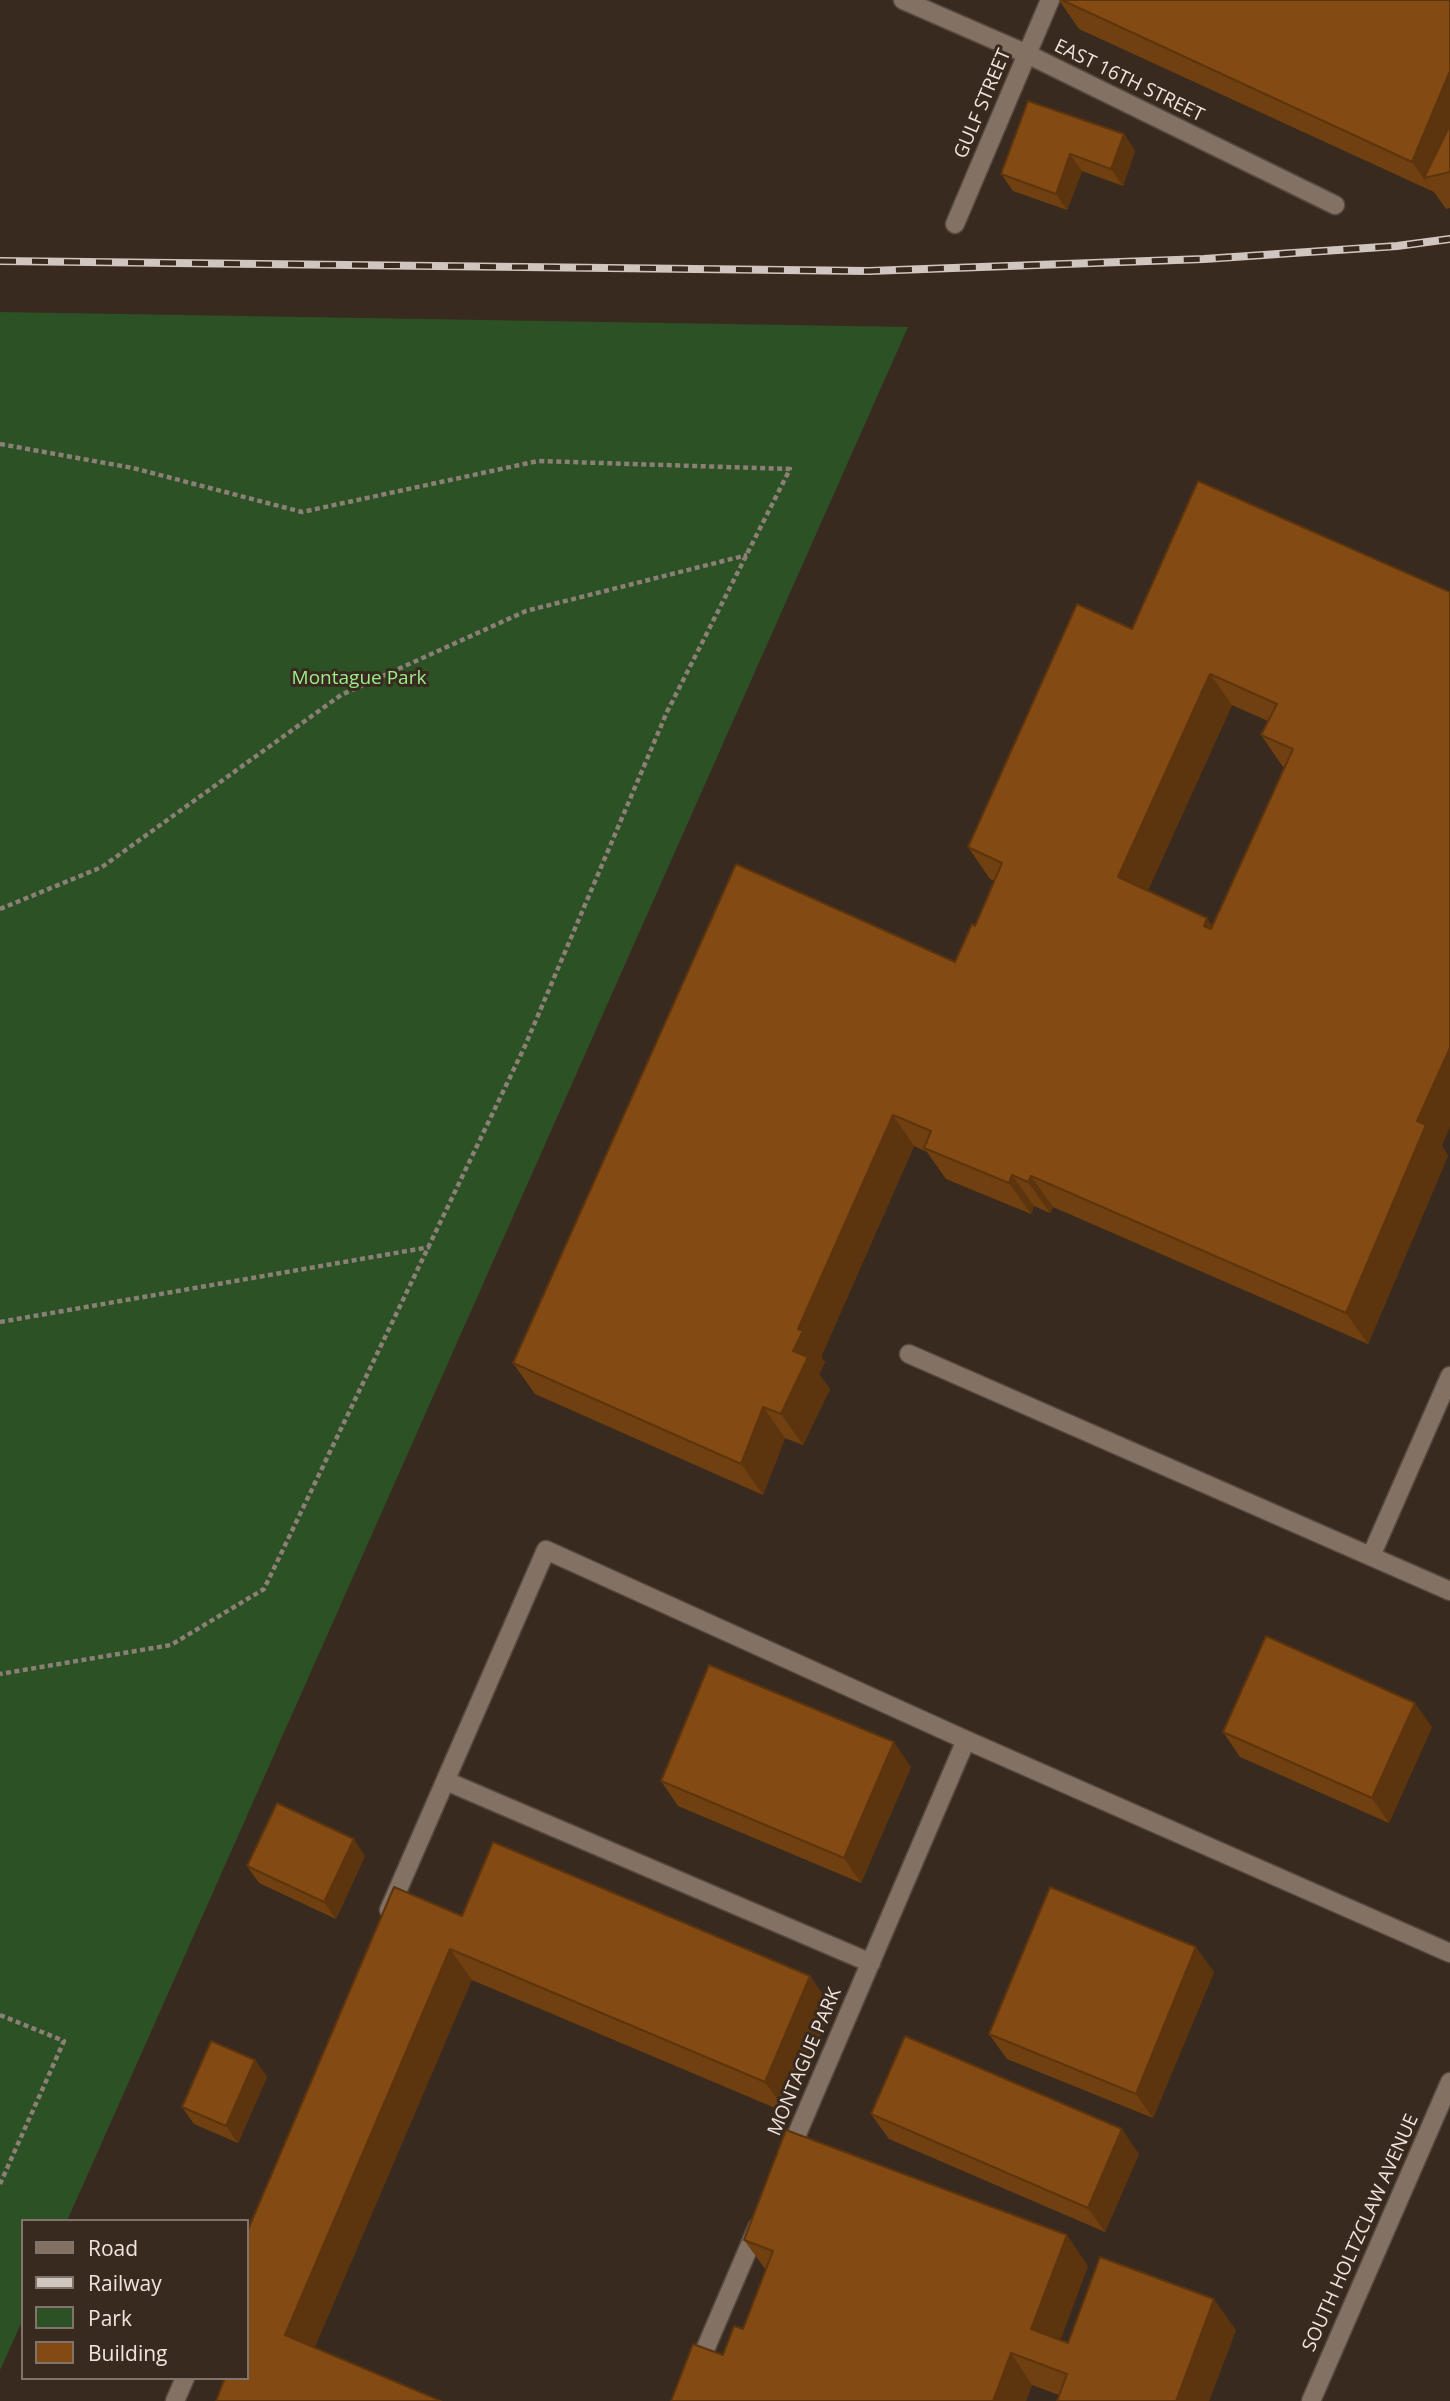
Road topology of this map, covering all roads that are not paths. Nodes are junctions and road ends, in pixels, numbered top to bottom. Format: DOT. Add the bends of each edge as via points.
graph roads {
  1 [pos="903,0"];
  2 [pos="1050,0"];
  3 [pos="1027,54"];
  4 [pos="1335,205"];
  5 [pos="955,224"];
  6 [pos="909,1354"];
  7 [pos="1450,1376"];
  8 [pos="1371,1556"];
  9 [pos="1450,1591"];
  10 [pos="966,1740"];
  11 [pos="446,1781"];
  12 [pos="385,1920"];
  13 [pos="1450,1953"];
  14 [pos="870,1963"];
  15 [pos="1450,2082"];
  16 [pos="779,2176"];
  17 [pos="763,2213"];
  18 [pos="184,2380"];
  19 [pos="175,2401"];
  20 [pos="682,2401"];
  21 [pos="1311,2401"];
  1 -- 3 [label="street, EAST 16TH STREET"];
  2 -- 3 [label="street, GULF STREET"];
  3 -- 4 [label="street, EAST 16TH STREET"];
  3 -- 5 [label="street, GULF STREET"];
  6 -- 8 [label="street"];
  7 -- 8 [label="street"];
  8 -- 9 [label="street"];
  10 -- 11 [label="street" via="546,1550"];
  10 -- 13 [label="street"];
  10 -- 14 [label="street, MONTAGUE PARK"];
  11 -- 12 [label="street"];
  11 -- 14 [label="street"];
  14 -- 16 [label="street, MONTAGUE PARK"];
  15 -- 21 [label="street, SOUTH HOLTZCLAW AVENUE"];
  17 -- 20 [label="street"];
  18 -- 19 [label="street"];
}
